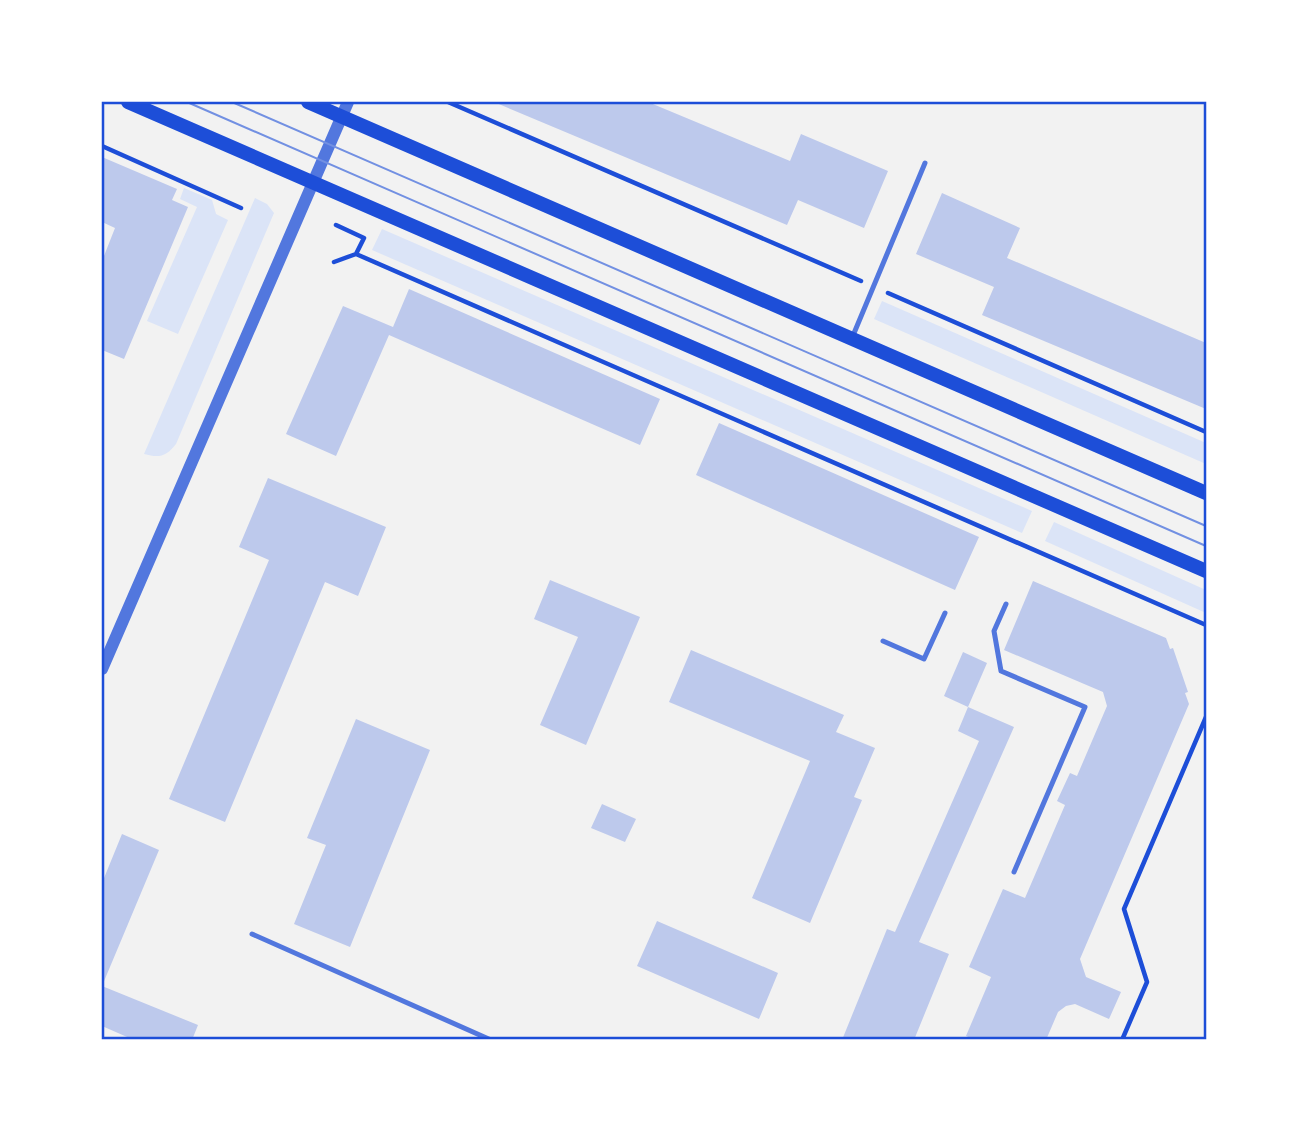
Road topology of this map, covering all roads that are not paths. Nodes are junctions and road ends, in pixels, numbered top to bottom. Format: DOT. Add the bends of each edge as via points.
graph roads {
  1 [pos="128,102"];
  2 [pos="308,102"];
  3 [pos="348,102"];
  4 [pos="341,116"];
  5 [pos="925,163"];
  6 [pos="313,182"];
  7 [pos="851,339"];
  8 [pos="1206,494"];
  9 [pos="1206,571"];
  10 [pos="1006,604"];
  11 [pos="944,614"];
  12 [pos="883,641"];
  13 [pos="102,669"];
  14 [pos="1014,872"];
  15 [pos="252,934"];
  16 [pos="491,1040"];
  1 -- 6 [label="main road"];
  2 -- 4 [label="main road"];
  3 -- 4 [label="street"];
  4 -- 6 [label="street"];
  4 -- 7 [label="main road"];
  5 -- 7 [label="lane"];
  6 -- 9 [label="main road"];
  6 -- 13 [label="street"];
  7 -- 8 [label="main road"];
  10 -- 14 [label="lane" via="994,631 1001,671 1085,707"];
  11 -- 12 [label="lane" via="924,659"];
  15 -- 16 [label="lane"];
}
